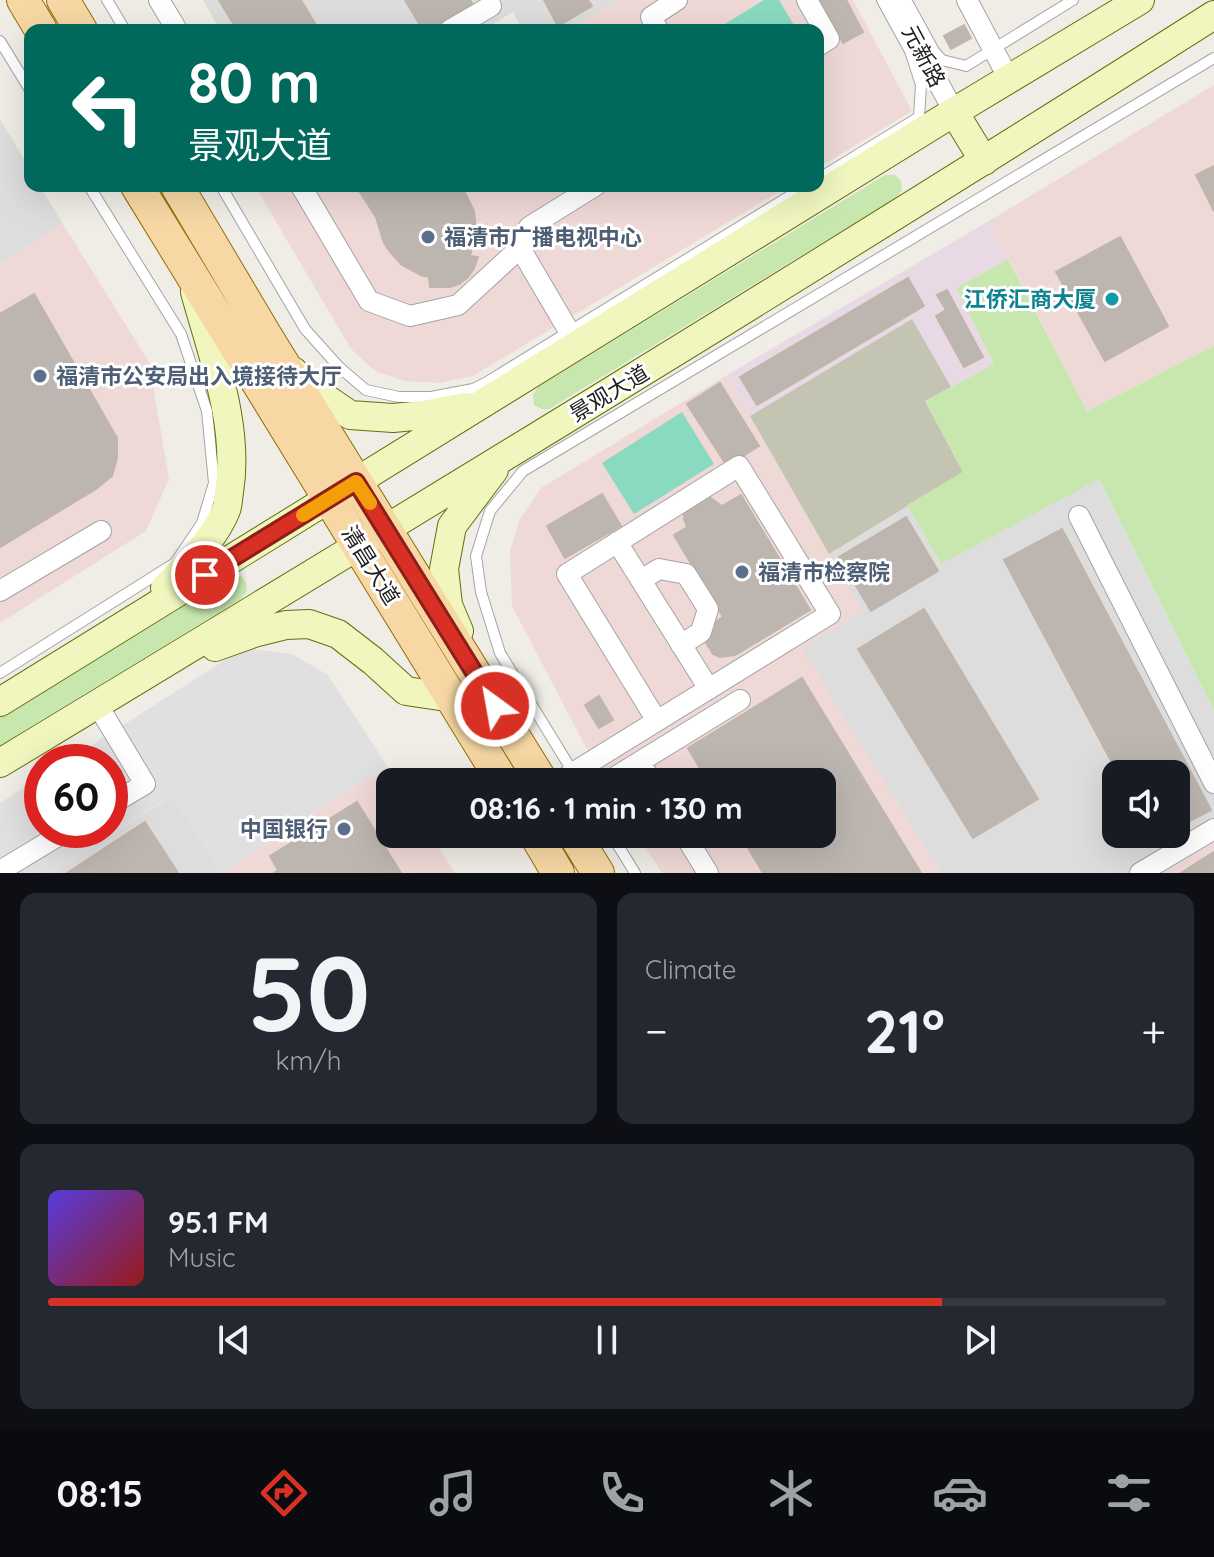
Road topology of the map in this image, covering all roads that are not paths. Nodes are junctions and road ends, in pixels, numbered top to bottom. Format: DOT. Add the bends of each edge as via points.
graph roads {
  1 [pos="23,0"];
  2 [pos="63,0"];
  3 [pos="107,0"];
  4 [pos="159,0"];
  5 [pos="677,0"];
  6 [pos="807,0"];
  7 [pos="882,0"];
  8 [pos="894,0"];
  9 [pos="906,0"];
  10 [pos="1073,0"];
  11 [pos="1140,0"];
  12 [pos="971,1"];
  13 [pos="491,6"];
  14 [pos="1214,15"];
  15 [pos="37,24"];
  16 [pos="77,24"];
  17 [pos="121,24"];
  18 [pos="173,24"];
  19 [pos="460,24"];
  20 [pos="655,24"];
  21 [pos="821,24"];
  22 [pos="0,41"];
  23 [pos="993,49"];
  24 [pos="1214,58"];
  25 [pos="1009,79"];
  26 [pos="24,80"];
  27 [pos="954,112"];
  28 [pos="984,161"];
  29 [pos="824,175"];
  30 [pos="824,189"];
  31 [pos="93,192"];
  32 [pos="141,192"];
  33 [pos="185,192"];
  34 [pos="225,192"];
  35 [pos="305,192"];
  36 [pos="585,192"];
  37 [pos="797,192"];
  38 [pos="819,192"];
  39 [pos="520,248"];
  40 [pos="191,275"];
  41 [pos="266,336"];
  42 [pos="573,338"];
  43 [pos="484,403"];
  44 [pos="512,451"];
  45 [pos="343,490"];
  46 [pos="1079,516"];
  47 [pos="385,529"];
  48 [pos="101,531"];
  49 [pos="617,542"];
  50 [pos="358,545"];
  51 [pos="641,580"];
  52 [pos="0,591"];
  53 [pos="131,622"];
  54 [pos="681,645"];
  55 [pos="161,666"];
  56 [pos="0,673"];
  57 [pos="466,689"];
  58 [pos="709,689"];
  59 [pos="740,700"];
  60 [pos="0,702"];
  61 [pos="97,704"];
  62 [pos="657,721"];
  63 [pos="121,744"];
  64 [pos="128,756"];
  65 [pos="640,762"];
  66 [pos="0,763"];
  67 [pos="497,768"];
  68 [pos="552,768"];
  69 [pos="558,768"];
  70 [pos="582,768"];
  71 [pos="630,768"];
  72 [pos="644,768"];
  73 [pos="1214,783"];
  74 [pos="128,794"];
  75 [pos="1214,829"];
  76 [pos="38,848"];
  77 [pos="543,848"];
  78 [pos="583,848"];
  79 [pos="620,848"];
  80 [pos="693,848"];
  81 [pos="0,871"];
  82 [pos="558,873"];
  83 [pos="598,873"];
  84 [pos="635,873"];
  85 [pos="708,873"];
  86 [pos="1140,873"];
  1 -- 15 [label="main road"];
  2 -- 16 [label="main road"];
  3 -- 17 [label="lane"];
  4 -- 18 [label="street"];
  5 -- 20 [label="street" via="651,17"];
  6 -- 21 [label="street"];
  7 -- 29 [label="lane" via="918,74 919,117"];
  8 -- 27 [label="street, 元新路"];
  9 -- 23 [label="lane" via="942,60 966,66"];
  10 -- 23 [label="lane"];
  11 -- 25 [label="street"];
  12 -- 23 [label="street"];
  13 -- 19 [label="street"];
  14 -- 28 [label="street, 景观大道"];
  22 -- 26 [label="lane"];
  23 -- 25 [label="street"];
  24 -- 69 [label="lane" via="523,471 490,511 476,556 500,653"];
  25 -- 27 [label="street"];
  27 -- 28 [label="street"];
  27 -- 30 [label="street"];
  28 -- 44 [label="street, 景观大道"];
  31 -- 56 [label="lane" via="181,334 207,411 214,483 202,523 175,563"];
  32 -- 40 [label="main road, 清昌大道"];
  33 -- 41 [label="main road, 清昌大道"];
  34 -- 42 [label="lane" via="305,329 366,390 431,397 473,389"];
  35 -- 39 [label="street" via="369,301 410,316 458,305"];
  36 -- 39 [label="street" via="529,227"];
  37 -- 42 [label="lane"];
  38 -- 42 [label="street"];
  39 -- 42 [label="street"];
  40 -- 45 [label="main road, 清昌大道"];
  40 -- 53 [label="street" via="225,406 232,473 226,509 193,559"];
  41 -- 43 [label="street" via="302,382 350,415 424,415"];
  41 -- 45 [label="main road, 清昌大道"];
  42 -- 43 [label="street"];
  43 -- 45 [label="street"];
  44 -- 47 [label="street, 景观大道"];
  44 -- 57 [label="street" via="452,526 444,569"];
  45 -- 47 [label="main road, 清昌大道"];
  45 -- 50 [label="main road, 清昌大道"];
  45 -- 53 [label="street"];
  46 -- 73 [label="street"];
  47 -- 50 [label="street, 景观大道"];
  47 -- 57 [label="main road, 清昌大道"];
  48 -- 52 [label="street"];
  49 -- 51 [label="street"];
  49 -- 58 [label="street" via="739,466 830,614"];
  49 -- 62 [label="street" via="567,574"];
  50 -- 55 [label="street, 景观大道"];
  50 -- 57 [label="main road, 清昌大道"];
  51 -- 54 [label="street"];
  51 -- 54 [label="street" via="659,569 686,574 708,609 701,632"];
  53 -- 60 [label="street"];
  54 -- 58 [label="street"];
  55 -- 57 [label="street" via="254,633 309,624 338,634 406,691"];
  55 -- 61 [label="street, 景观大道"];
  57 -- 67 [label="main road, 清昌大道"];
  57 -- 68 [label="main road, 清昌大道"];
  58 -- 62 [label="street"];
  59 -- 65 [label="street"];
  61 -- 63 [label="street"];
  61 -- 66 [label="street, 景观大道"];
  62 -- 70 [label="street"];
  64 -- 74 [label="street" via="145,784"];
  65 -- 71 [label="street"];
  65 -- 72 [label="street"];
  75 -- 86 [label="street"];
  76 -- 81 [label="street"];
  77 -- 82 [label="main road"];
  78 -- 83 [label="main road"];
  79 -- 84 [label="lane"];
  80 -- 85 [label="street"];
}
